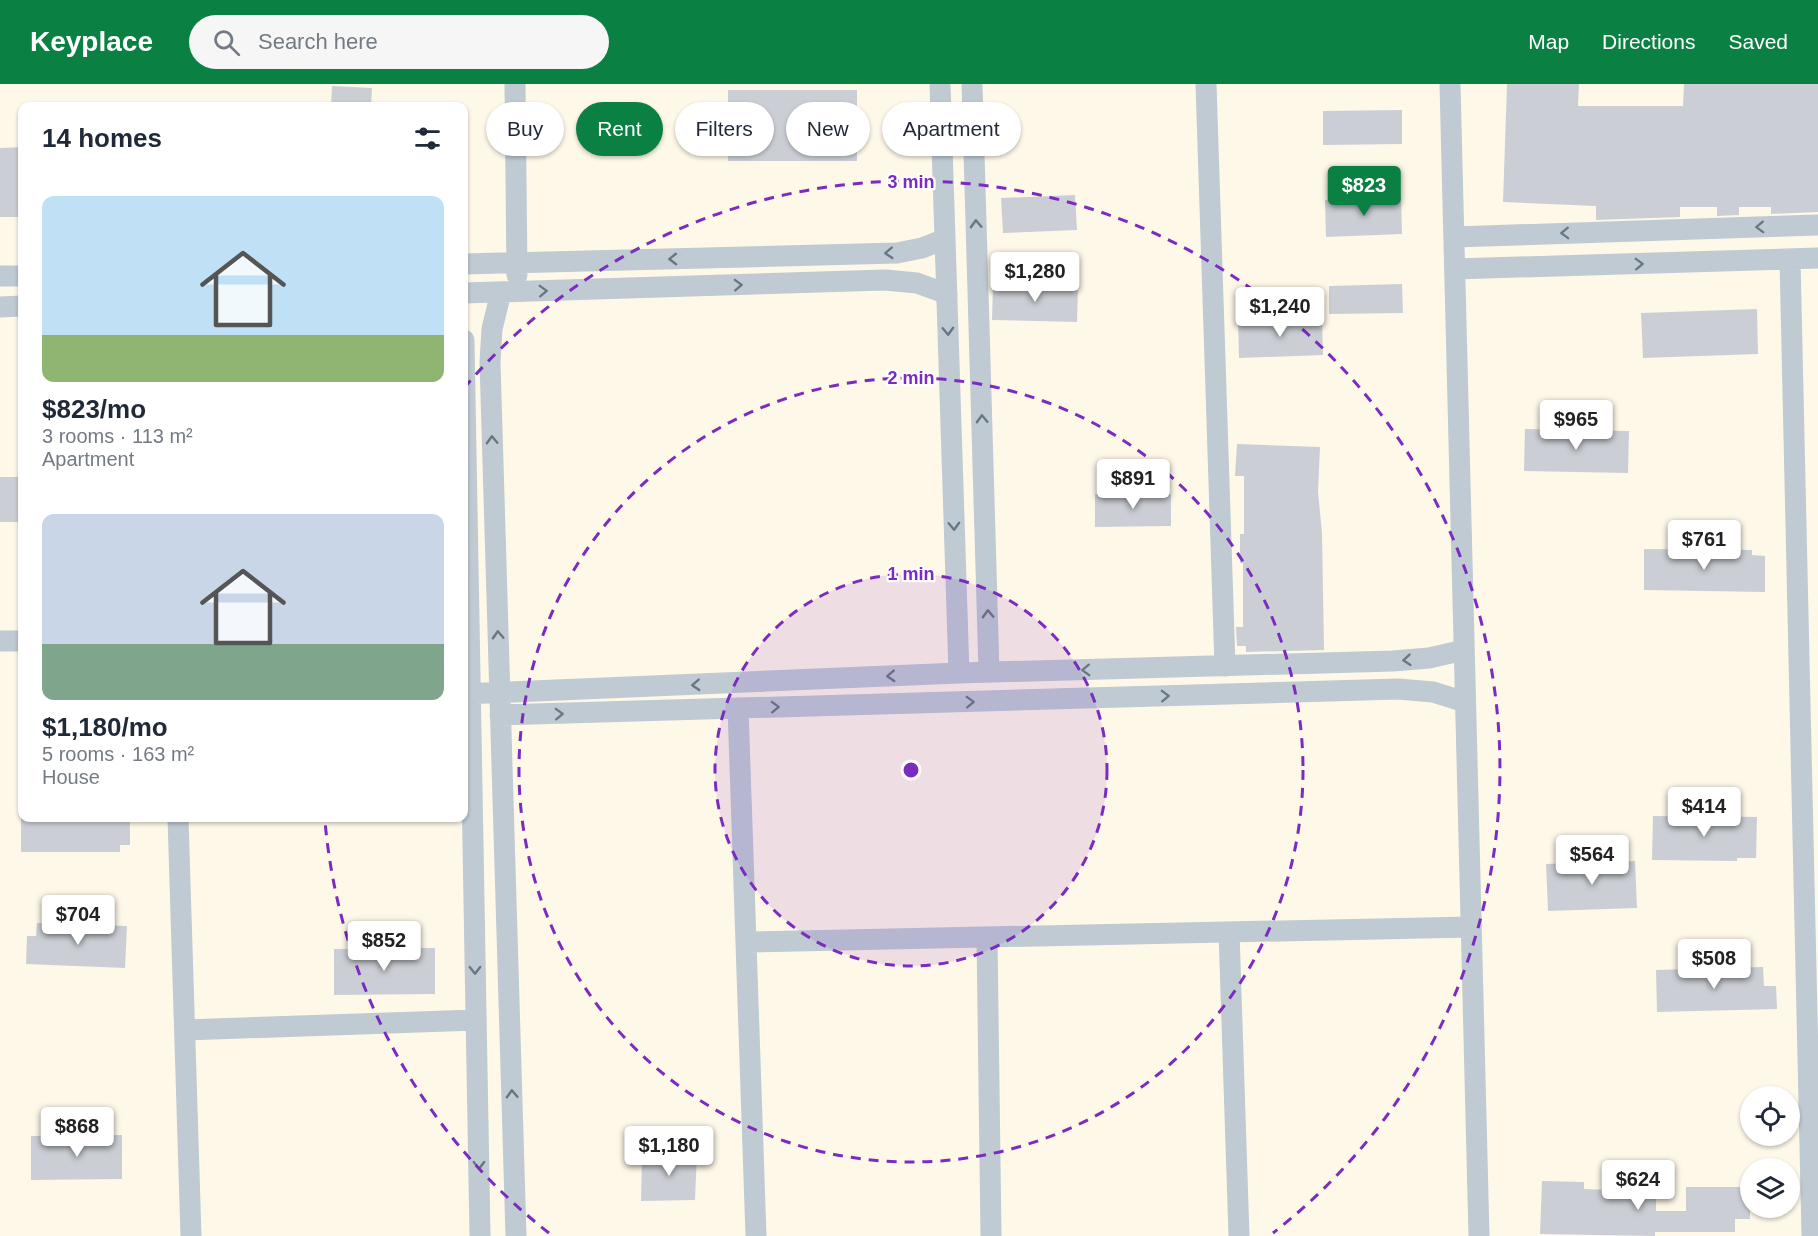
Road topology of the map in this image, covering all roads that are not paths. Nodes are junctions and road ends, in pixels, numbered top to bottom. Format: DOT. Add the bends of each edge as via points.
graph roads {
  1 [pos="515,84"];
  2 [pos="940,84"];
  3 [pos="972,84"];
  4 [pos="1206,84"];
  5 [pos="1450,84"];
  6 [pos="1818,225"];
  7 [pos="1454,237"];
  8 [pos="945,239"];
  9 [pos="1818,258"];
  10 [pos="1790,259"];
  11 [pos="517,263"];
  12 [pos="468,264"];
  13 [pos="1455,269"];
  14 [pos="0,276"];
  15 [pos="18,276"];
  16 [pos="509,292"];
  17 [pos="468,293"];
  18 [pos="947,294"];
  19 [pos="18,306"];
  20 [pos="0,307"];
  21 [pos="0,640"];
  22 [pos="18,640"];
  23 [pos="1464,650"];
  24 [pos="1225,666"];
  25 [pos="989,672"];
  26 [pos="959,673"];
  27 [pos="500,693"];
  28 [pos="468,694"];
  29 [pos="1465,702"];
  30 [pos="738,708"];
  31 [pos="501,715"];
  32 [pos="468,725"];
  33 [pos="178,822"];
  34 [pos="474,912"];
  35 [pos="506,912"];
  36 [pos="1471,927"];
  37 [pos="1229,932"];
  38 [pos="987,937"];
  39 [pos="746,942"];
  40 [pos="1812,980"];
  41 [pos="476,1020"];
  42 [pos="185,1030"];
  43 [pos="191,1236"];
  44 [pos="480,1236"];
  45 [pos="516,1236"];
  46 [pos="756,1236"];
  47 [pos="991,1236"];
  48 [pos="1239,1236"];
  49 [pos="1479,1236"];
  50 [pos="1812,1236"];
  1 -- 11 [label="lane"];
  2 -- 8 [label="lane"];
  25 -- 3 [label="lane, one-way"];
  4 -- 24 [label="lane"];
  5 -- 7 [label="lane"];
  6 -- 7 [label="lane, one-way"];
  7 -- 13 [label="lane"];
  8 -- 11 [label="lane, one-way" via="897,253"];
  8 -- 18 [label="lane"];
  9 -- 10 [label="lane"];
  13 -- 10 [label="lane, one-way"];
  10 -- 40 [label="lane"];
  11 -- 12 [label="lane"];
  11 -- 16 [label="lane"];
  13 -- 23 [label="lane"];
  14 -- 15 [label="lane"];
  16 -- 17 [label="lane"];
  16 -- 18 [label="lane, one-way" via="885,280 916,283"];
  27 -- 16 [label="lane, one-way" via="490,362 492,329"];
  18 -- 26 [label="lane, one-way"];
  19 -- 20 [label="lane"];
  21 -- 22 [label="lane"];
  23 -- 24 [label="lane, one-way" via="1393,661"];
  23 -- 29 [label="lane"];
  24 -- 25 [label="lane, one-way"];
  25 -- 26 [label="lane"];
  26 -- 27 [label="lane, one-way"];
  27 -- 28 [label="lane"];
  27 -- 31 [label="lane"];
  30 -- 29 [label="lane, one-way" via="1398,689 1433,692"];
  29 -- 36 [label="lane"];
  31 -- 30 [label="lane, one-way"];
  30 -- 39 [label="lane"];
  31 -- 35 [label="lane"];
  32 -- 34 [label="lane"];
  33 -- 42 [label="lane"];
  34 -- 35 [label="lane"];
  34 -- 41 [label="lane, one-way"];
  45 -- 35 [label="lane, one-way"];
  36 -- 37 [label="lane"];
  36 -- 49 [label="lane"];
  37 -- 38 [label="lane"];
  37 -- 48 [label="lane"];
  38 -- 39 [label="lane"];
  38 -- 47 [label="lane"];
  39 -- 46 [label="lane"];
  40 -- 50 [label="lane"];
  41 -- 42 [label="lane"];
  41 -- 44 [label="lane, one-way"];
  42 -- 43 [label="lane"];
}
